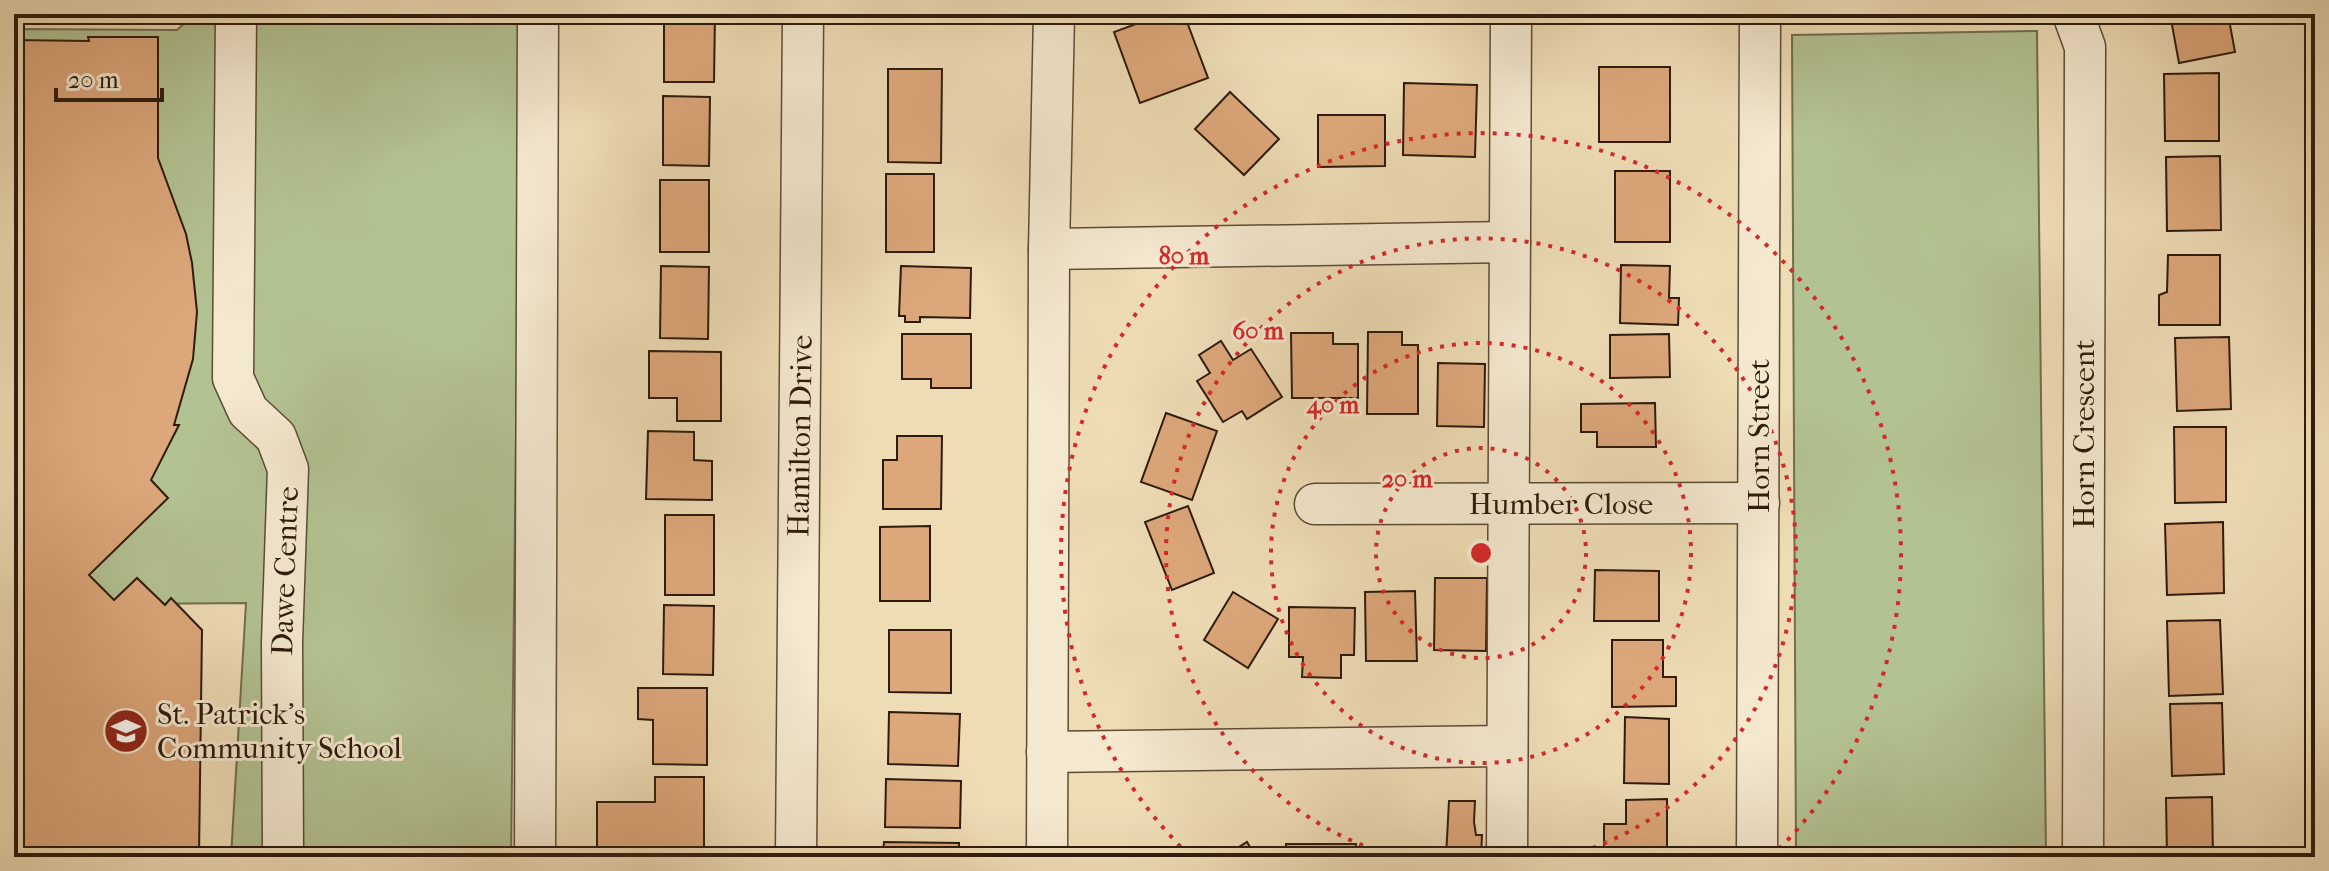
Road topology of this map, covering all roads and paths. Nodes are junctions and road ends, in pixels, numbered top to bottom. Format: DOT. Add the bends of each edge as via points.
graph roads {
  1 [pos="236,14"];
  2 [pos="538,14"];
  3 [pos="803,14"];
  4 [pos="1054,14"];
  5 [pos="1511,14"];
  6 [pos="1760,14"];
  7 [pos="2073,14"];
  8 [pos="1510,242"];
  9 [pos="1049,249"];
  10 [pos="1759,503"];
  11 [pos="1315,504"];
  12 [pos="1510,504"];
  13 [pos="1507,746"];
  14 [pos="1047,752"];
  15 [pos="283,857"];
  16 [pos="535,857"];
  17 [pos="796,857"];
  18 [pos="1047,857"];
  19 [pos="1507,857"];
  20 [pos="1757,857"];
  21 [pos="2083,857"];
  1 -- 15 [label="street, Dawe Centre" via="233,378 248,411 276,437 288,469"];
  2 -- 16 [label="street"];
  3 -- 17 [label="street, Hamilton Drive"];
  4 -- 9 [label="street"];
  5 -- 8 [label="street"];
  6 -- 10 [label="street, Horn Street"];
  7 -- 21 [label="street, Horn Crescent" via="2085,47"];
  8 -- 9 [label="street"];
  8 -- 12 [label="street"];
  9 -- 14 [label="street"];
  10 -- 12 [label="street, Humber Close"];
  10 -- 20 [label="street, Horn Street"];
  11 -- 12 [label="street, Humber Close"];
  12 -- 13 [label="street"];
  13 -- 14 [label="street"];
  13 -- 19 [label="street"];
  14 -- 18 [label="street"];
}
